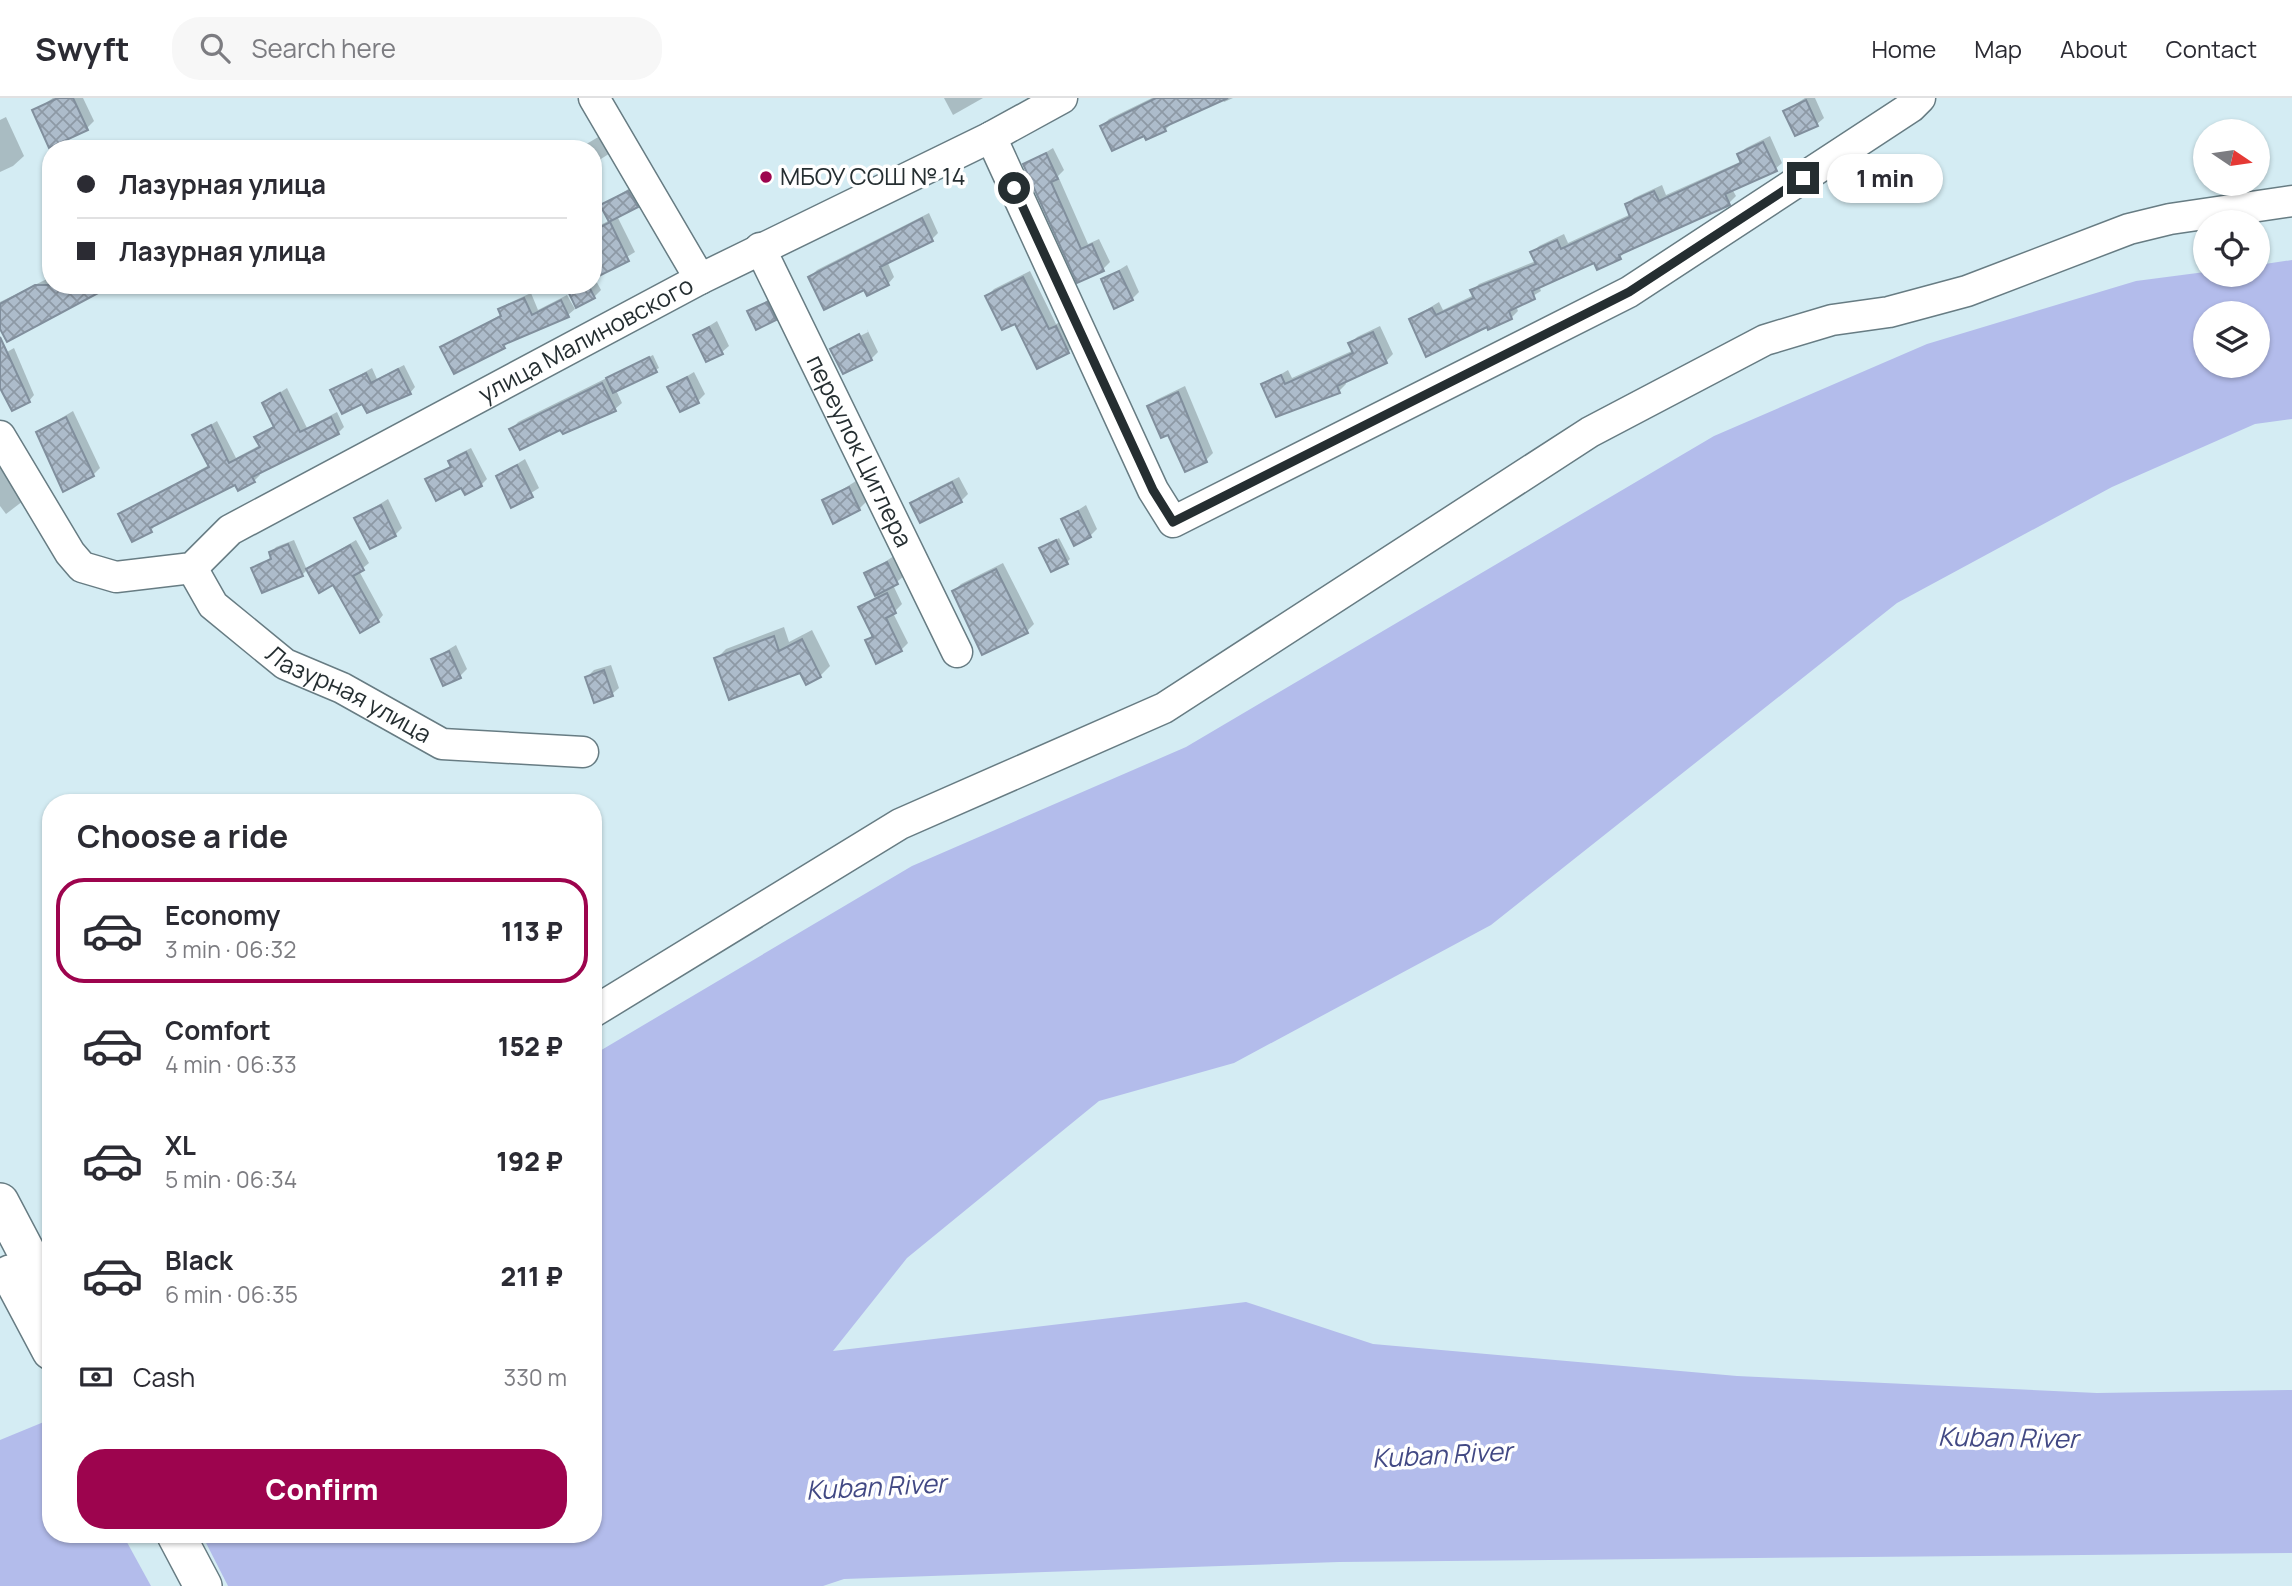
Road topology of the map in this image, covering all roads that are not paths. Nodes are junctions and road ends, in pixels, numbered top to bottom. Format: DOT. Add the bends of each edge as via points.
graph roads {
  1 [pos="594,98"];
  2 [pos="1920,98"];
  3 [pos="1047,101"];
  4 [pos="991,137"];
  5 [pos="2292,201"];
  6 [pos="760,248"];
  7 [pos="700,279"];
  8 [pos="0,436"];
  9 [pos="192,568"];
  10 [pos="957,652"];
  11 [pos="583,752"];
  12 [pos="602,1007"];
  13 [pos="4,1210"];
  14 [pos="0,1254"];
  15 [pos="42,1282"];
  16 [pos="42,1334"];
  17 [pos="152,1543"];
  18 [pos="180,1543"];
  19 [pos="174,1586"];
  20 [pos="203,1586"];
  1 -- 7 [label="street"];
  2 -- 4 [label="street" via="1629,292 1173,522 1153,490"];
  3 -- 4 [label="street, улица Малиновского"];
  4 -- 6 [label="street, улица Малиновского"];
  5 -- 12 [label="street" via="2129,229 1967,291 1889,312 1832,320 1765,340 1590,432 1164,708 900,824"];
  6 -- 7 [label="street, улица Малиновского"];
  6 -- 10 [label="street, переулок Циглера"];
  7 -- 9 [label="street, улица Малиновского" via="230,530"];
  8 -- 9 [label="street" via="82,567 116,577"];
  9 -- 11 [label="street, Лазурная улица" via="214,605 285,664 342,688 442,744"];
  13 -- 15 [label="main road"];
  14 -- 16 [label="main road"];
  17 -- 19 [label="main road"];
  18 -- 20 [label="main road"];
}
